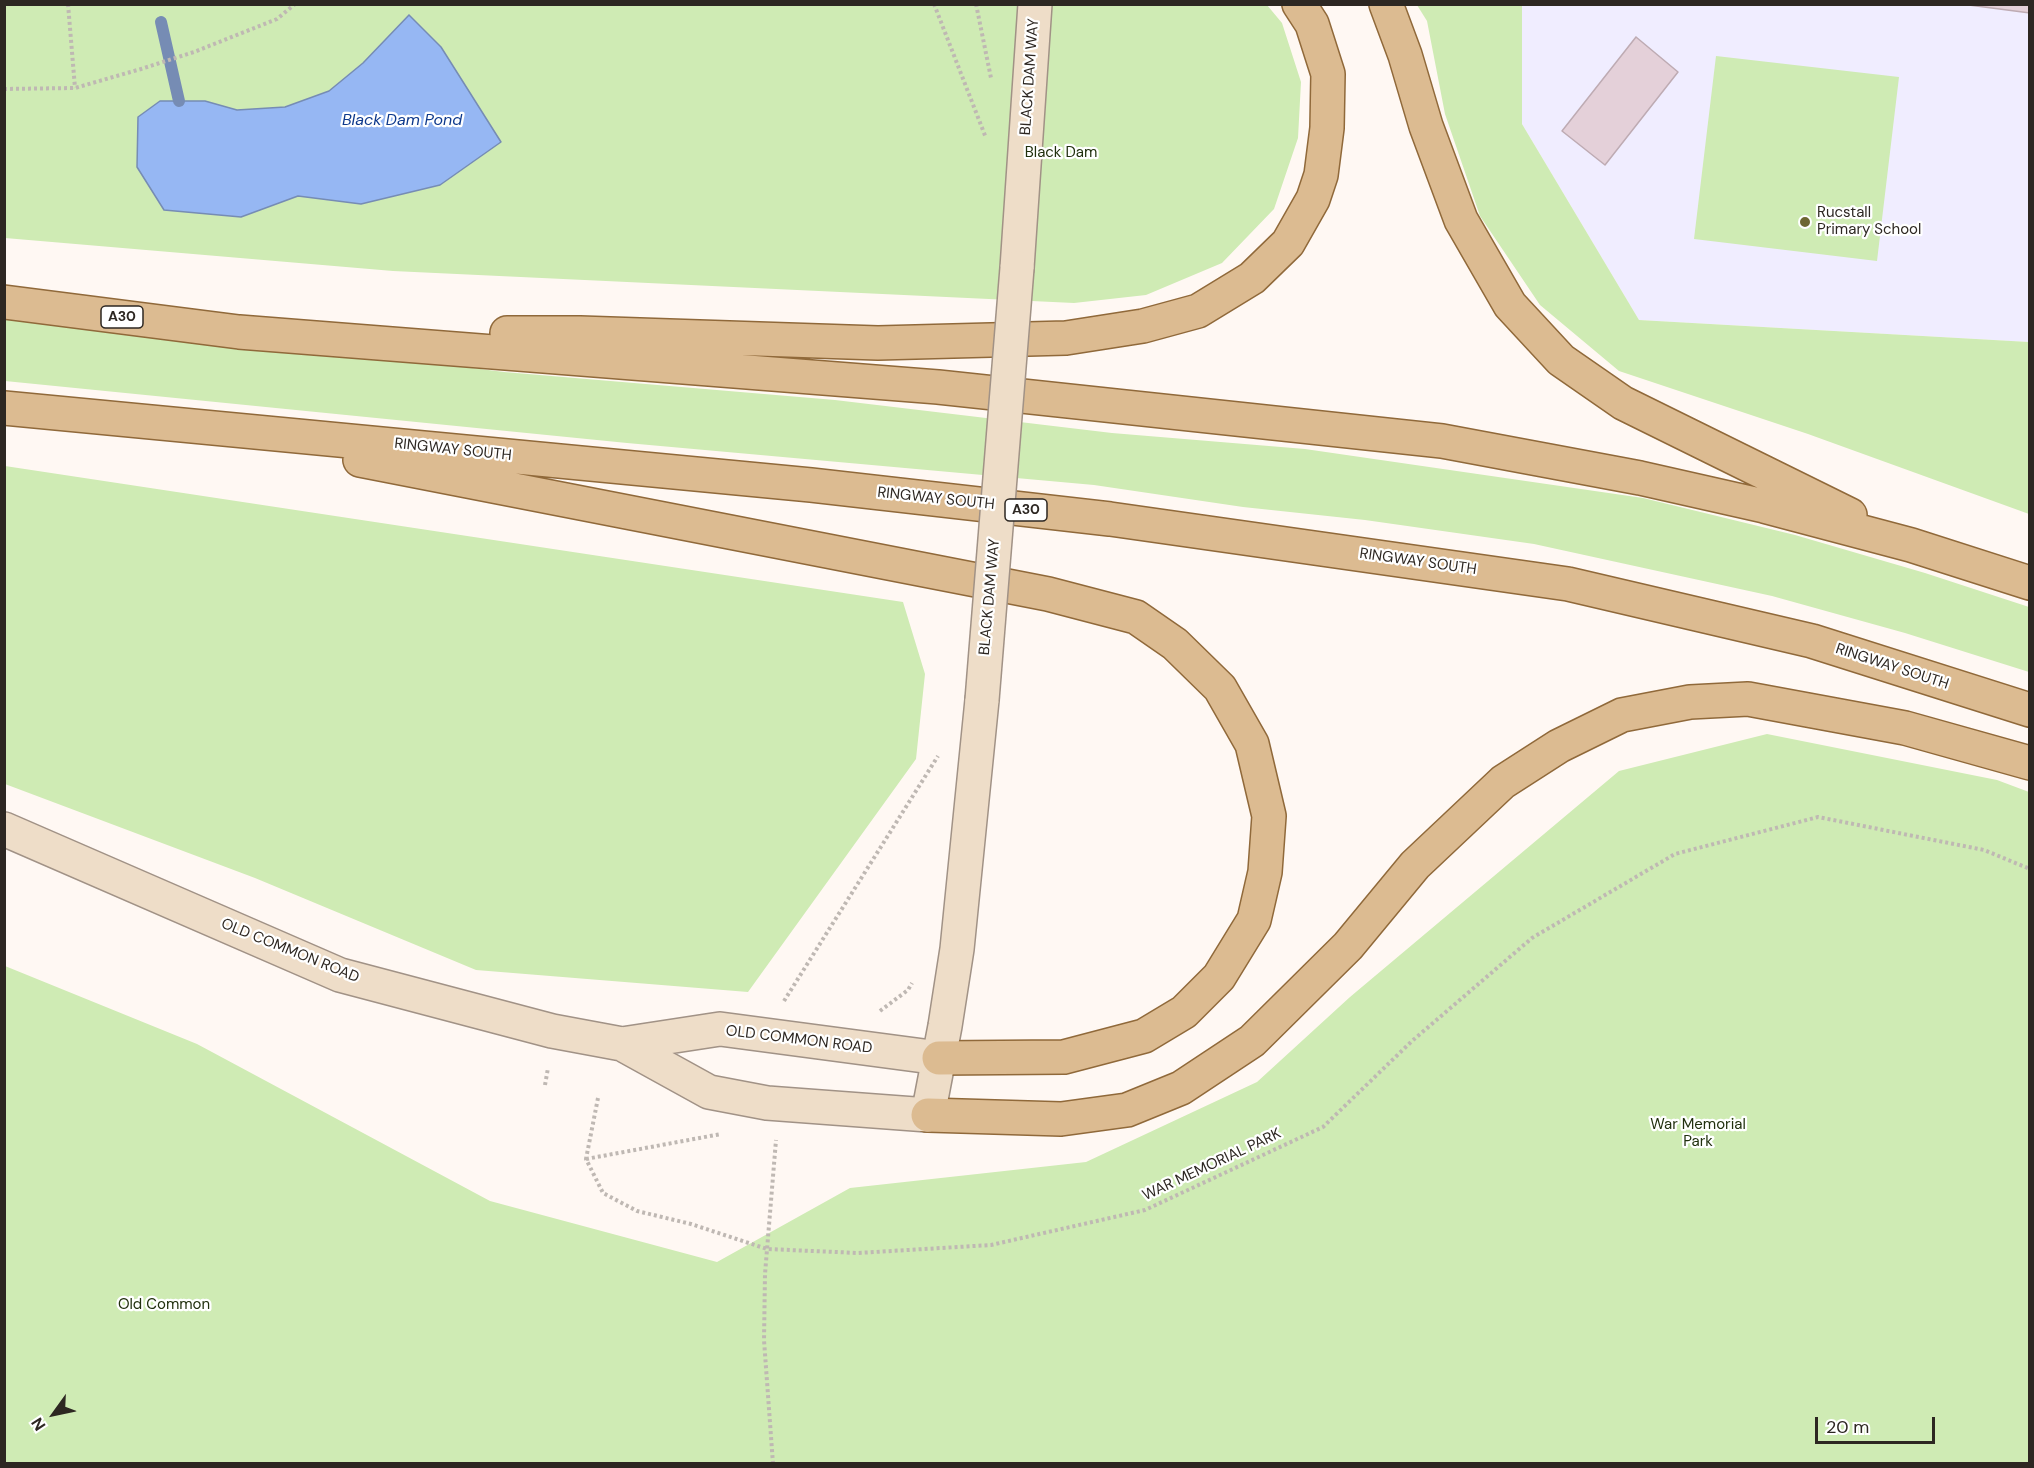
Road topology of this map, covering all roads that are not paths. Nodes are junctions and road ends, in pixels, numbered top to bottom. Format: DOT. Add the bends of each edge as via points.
graph roads {
  1 [pos="1035,4"];
  2 [pos="1299,4"];
  3 [pos="1386,4"];
  4 [pos="4,302"];
  5 [pos="239,332"];
  6 [pos="4,408"];
  7 [pos="164,422"];
  8 [pos="1911,544"];
  9 [pos="2030,583"];
  10 [pos="2030,710"];
  11 [pos="2030,764"];
  12 [pos="4,829"];
  13 [pos="622,1044"];
  14 [pos="939,1058"];
  15 [pos="928,1115"];
  1 -- 14 [label="street, BLACK DAM WAY, bridge" via="982,700 957,949"];
  2 -- 5 [label="main road" via="1312,24 1328,74 1321,175 1313,199 1288,243 1252,278 1198,311 1143,326 1066,338 878,343 580,333"];
  3 -- 8 [label="main road" via="1461,220 1510,305 1561,360 1623,403"];
  4 -- 5 [label="main road, A30"];
  5 -- 8 [label="main road, A30" via="938,387 1442,441 1640,478"];
  6 -- 7 [label="main road, RINGWAY SOUTH / A30"];
  7 -- 10 [label="main road, RINGWAY SOUTH / A30" via="799,484 1110,519 1556,582 1812,641"];
  7 -- 14 [label="main road" via="1048,594 1136,617 1175,644 1220,688 1252,744 1269,816 1265,872 1254,920 1219,977 1184,1012 1144,1036 1064,1057"];
  8 -- 9 [label="main road, A30"];
  11 -- 15 [label="main road" via="1905,728 1748,699 1690,702 1622,715 1559,746 1503,782 1416,866 1348,946 1252,1041 1181,1088 1127,1110 1061,1119"];
  12 -- 13 [label="street, OLD COMMON ROAD" via="340,975 552,1031"];
  13 -- 14 [label="street, OLD COMMON ROAD" via="720,1029"];
  13 -- 15 [label="street, OLD COMMON ROAD" via="709,1092 767,1102"];
  14 -- 15 [label="street, BLACK DAM WAY"];
}
